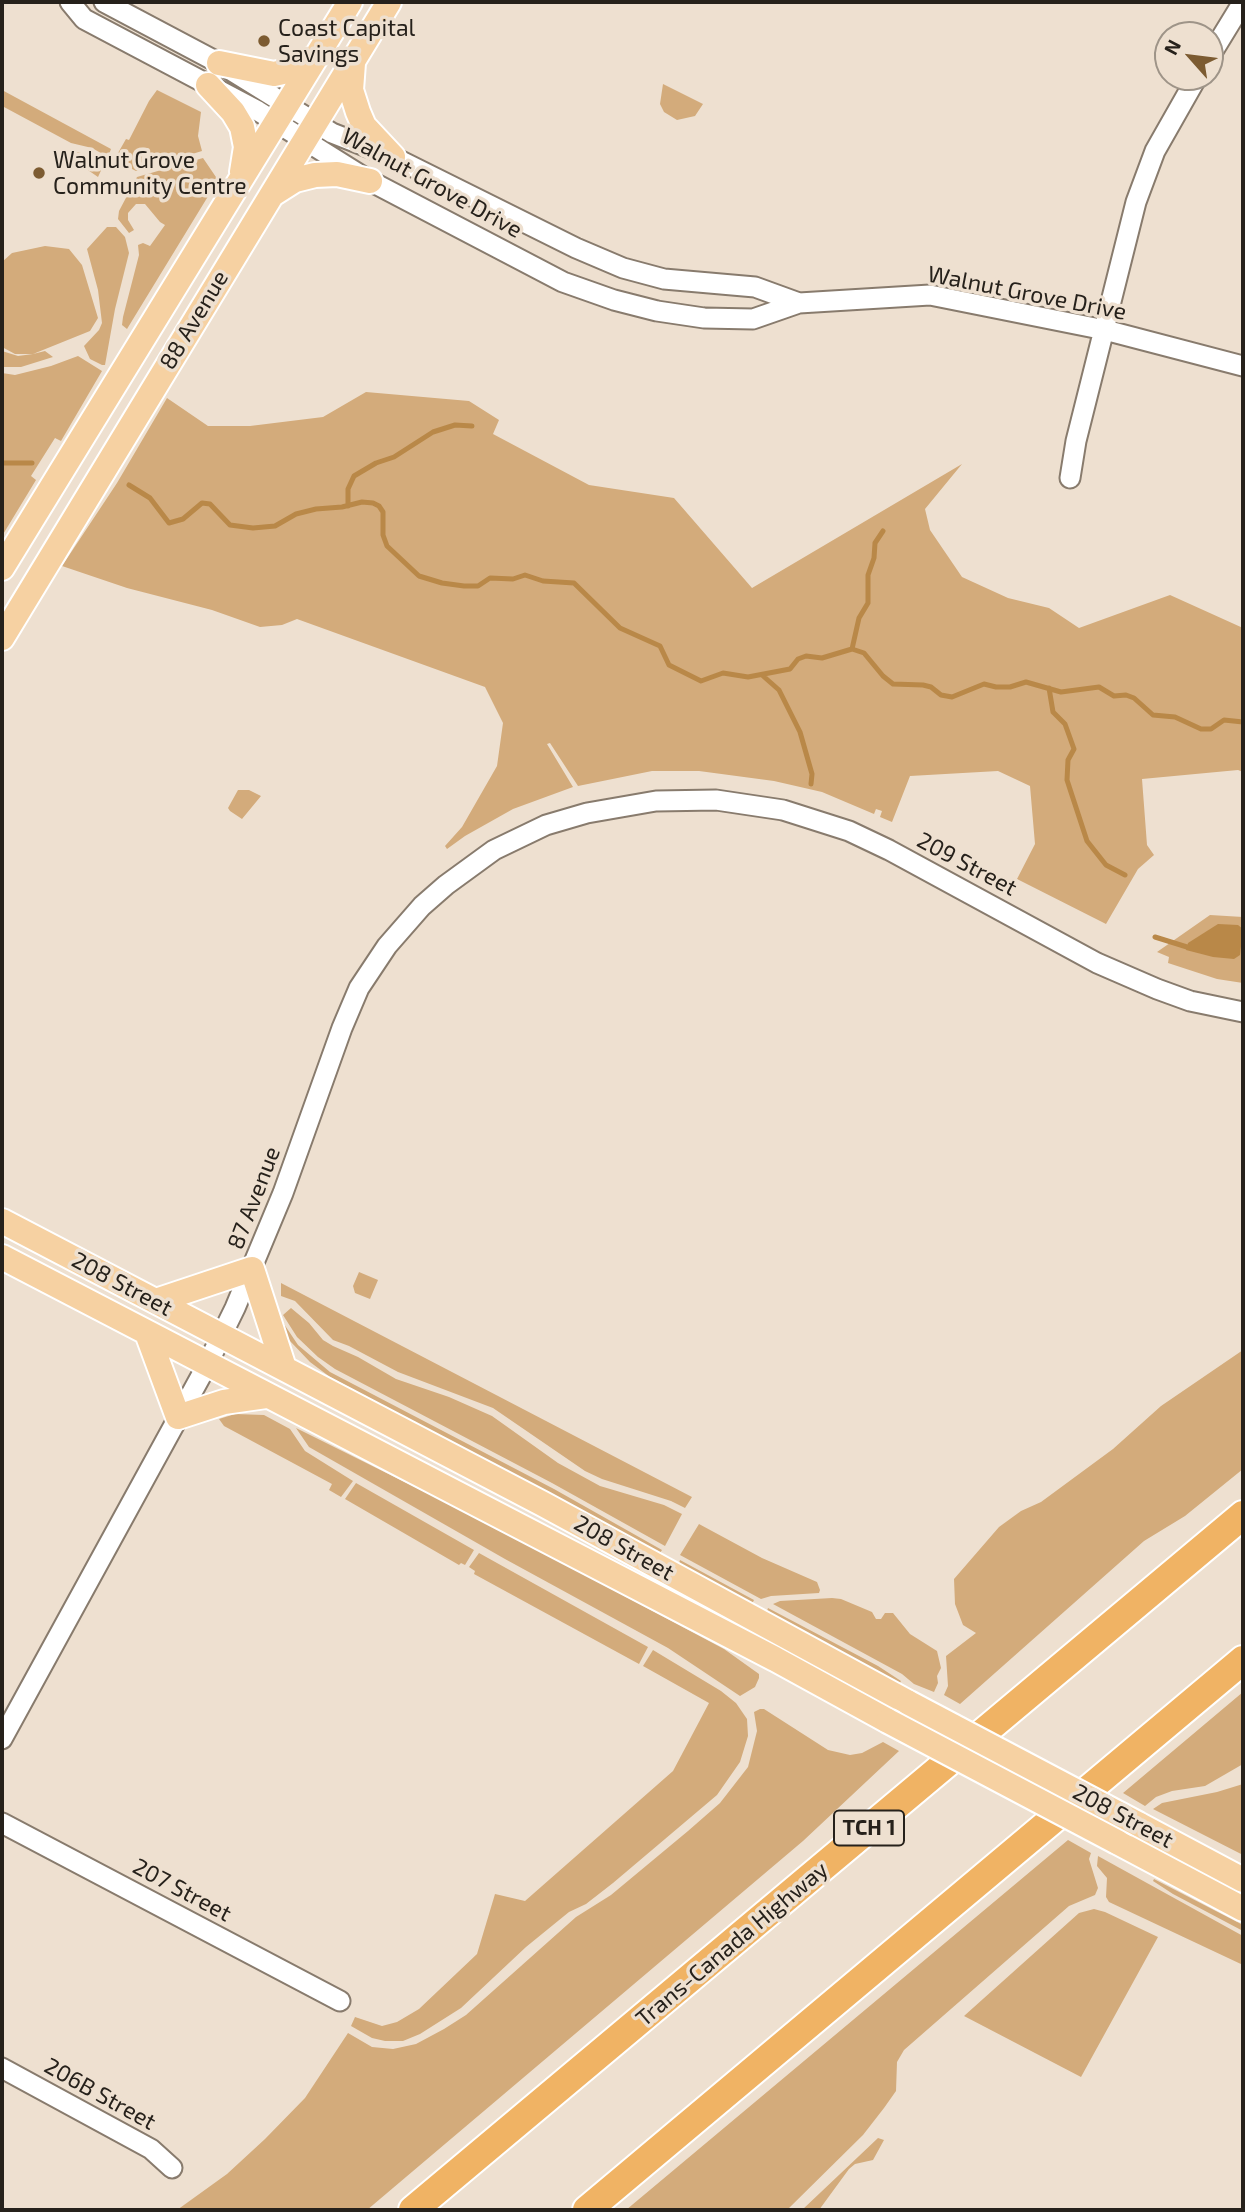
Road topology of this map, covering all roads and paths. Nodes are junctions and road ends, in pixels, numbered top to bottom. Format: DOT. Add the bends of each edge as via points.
graph roads {
  1 [pos="70,2"];
  2 [pos="104,2"];
  3 [pos="350,2"];
  4 [pos="389,2"];
  5 [pos="1243,2"];
  6 [pos="1224,33"];
  7 [pos="317,55"];
  8 [pos="354,59"];
  9 [pos="214,74"];
  10 [pos="1189,91"];
  11 [pos="282,114"];
  12 [pos="309,131"];
  13 [pos="393,157"];
  14 [pos="370,181"];
  15 [pos="240,183"];
  16 [pos="270,197"];
  17 [pos="799,303"];
  18 [pos="1105,330"];
  19 [pos="1243,366"];
  20 [pos="1070,478"];
  21 [pos="2,568"];
  22 [pos="2,638"];
  23 [pos="656,801"];
  24 [pos="1243,1012"];
  25 [pos="2,1221"];
  26 [pos="2,1257"];
  27 [pos="252,1269"];
  28 [pos="156,1301"];
  29 [pos="146,1333"];
  30 [pos="222,1336"];
  31 [pos="207,1365"];
  32 [pos="284,1368"];
  33 [pos="265,1396"];
  34 [pos="178,1417"];
  35 [pos="1243,1515"];
  36 [pos="1243,1660"];
  37 [pos="2,1739"];
  38 [pos="2,1823"];
  39 [pos="1243,1880"];
  40 [pos="1243,1909"];
  41 [pos="340,2001"];
  42 [pos="2,2068"];
  43 [pos="172,2168"];
  44 [pos="413,2210"];
  45 [pos="587,2210"];
  1 -- 9 [label="street, Walnut Grove Drive" via="84,19"];
  2 -- 9 [label="street, Walnut Grove Drive"];
  3 -- 7 [label="main road, 88 Avenue"];
  4 -- 8 [label="main road, 88 Avenue"];
  5 -- 6 [label="street"];
  7 -- 9 [label="main road" via="296,69 274,74"];
  7 -- 11 [label="main road, 88 Avenue"];
  8 -- 12 [label="main road, 88 Avenue"];
  8 -- 13 [label="main road" via="351,90 358,112 364,126"];
  9 -- 11 [label="street, Walnut Grove Drive"];
  9 -- 15 [label="main road" via="243,127 246,147"];
  10 -- 18 [label="street" via="1154,152 1136,202"];
  11 -- 12 [label="street, Walnut Grove Drive"];
  11 -- 15 [label="main road, 88 Avenue"];
  12 -- 13 [label="street, Walnut Grove Drive" via="332,133"];
  12 -- 14 [label="street, Walnut Grove Drive"];
  12 -- 16 [label="main road, 88 Avenue"];
  13 -- 17 [label="street, Walnut Grove Drive" via="623,268 664,279 755,287"];
  14 -- 16 [label="main road" via="315,175 295,180"];
  14 -- 17 [label="street, Walnut Grove Drive" via="563,282 614,300 692,316 753,319"];
  15 -- 21 [label="main road, 88 Avenue"];
  16 -- 22 [label="main road, 88 Avenue"];
  17 -- 18 [label="street, Walnut Grove Drive" via="930,295"];
  18 -- 19 [label="street, Walnut Grove Drive"];
  18 -- 20 [label="street"];
  23 -- 24 [label="street, 209 Street" via="746,804 783,810 849,831 1097,963 1190,1001"];
  23 -- 27 [label="street, 87 Avenue" via="587,813 520,836 446,885 404,926 359,988"];
  25 -- 28 [label="main road, 208 Street"];
  26 -- 29 [label="main road, 208 Street"];
  27 -- 28 [label="main road"];
  27 -- 30 [label="street, 87 Avenue"];
  27 -- 32 [label="main road"];
  28 -- 30 [label="main road, 208 Street"];
  29 -- 31 [label="main road, 208 Street"];
  29 -- 34 [label="main road"];
  30 -- 31 [label="street, 87 Avenue"];
  30 -- 32 [label="main road, 208 Street"];
  31 -- 33 [label="main road, 208 Street"];
  31 -- 34 [label="street, 87 Avenue"];
  32 -- 39 [label="main road, 208 Street, bridge"];
  33 -- 34 [label="main road" via="224,1402"];
  33 -- 40 [label="main road, 208 Street, bridge" via="775,1659"];
  34 -- 37 [label="street, 87 Avenue"];
  35 -- 44 [label="highway, Trans-Canada Highway / TCH 1"];
  36 -- 45 [label="highway"];
  38 -- 41 [label="street, 207 Street"];
  42 -- 43 [label="street, 206B Street" via="151,2149"];
}
